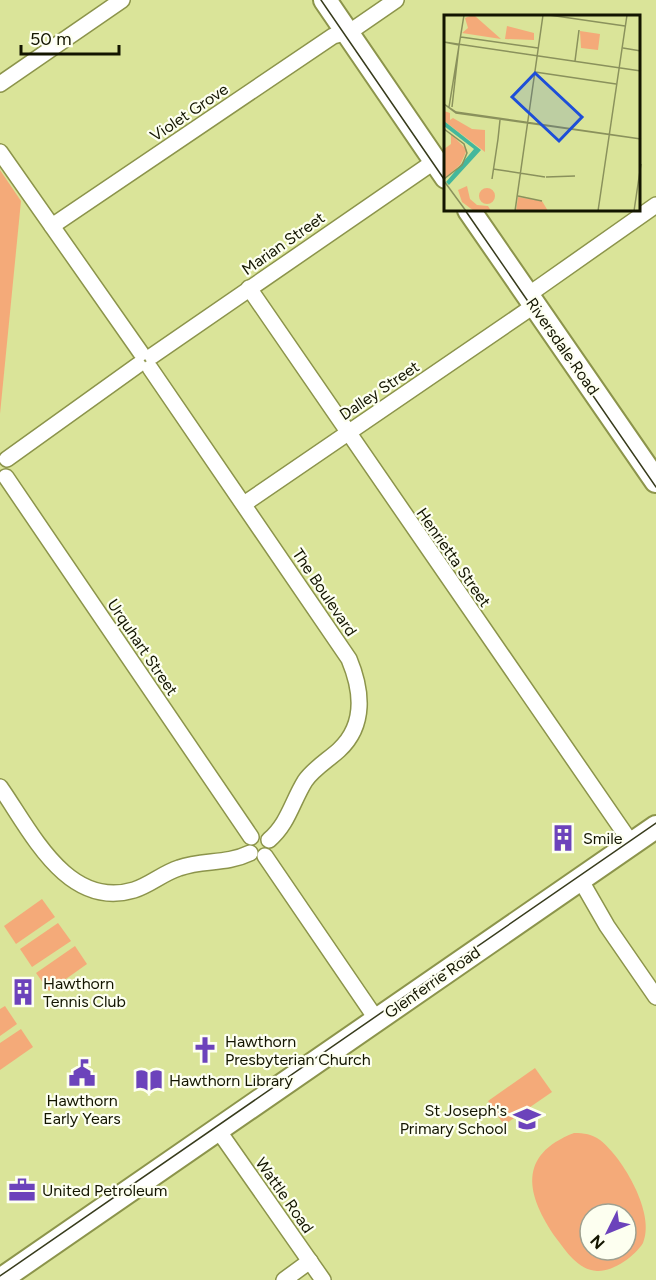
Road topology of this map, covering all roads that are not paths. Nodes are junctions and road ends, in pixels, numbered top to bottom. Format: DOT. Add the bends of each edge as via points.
graph roads {
  1 [pos="122,0"];
  2 [pos="325,0"];
  3 [pos="396,0"];
  4 [pos="347,32"];
  5 [pos="0,84"];
  6 [pos="0,152"];
  7 [pos="440,169"];
  8 [pos="656,205"];
  9 [pos="470,212"];
  10 [pos="52,226"];
  11 [pos="249,288"];
  12 [pos="531,300"];
  13 [pos="145,361"];
  14 [pos="347,433"];
  15 [pos="3,458"];
  16 [pos="3,478"];
  17 [pos="656,481"];
  18 [pos="244,504"];
  19 [pos="0,787"];
  20 [pos="656,827"];
  21 [pos="251,837"];
  22 [pos="268,840"];
  23 [pos="632,844"];
  24 [pos="257,855"];
  25 [pos="576,882"];
  26 [pos="656,997"];
  27 [pos="377,1020"];
  28 [pos="218,1130"];
  29 [pos="310,1261"];
  30 [pos="0,1280"];
  31 [pos="284,1280"];
  32 [pos="323,1280"];
  1 -- 5 [label="street"];
  2 -- 4 [label="main road"];
  3 -- 4 [label="street, Violet Grove"];
  4 -- 7 [label="main road"];
  4 -- 10 [label="street, Violet Grove" via="333,36"];
  6 -- 10 [label="street, The Boulevard"];
  7 -- 11 [label="street, Marian Street"];
  8 -- 12 [label="street, Dalley Street"];
  9 -- 12 [label="main road, Riversdale Road"];
  10 -- 13 [label="street, The Boulevard"];
  11 -- 13 [label="street, Marian Street"];
  11 -- 14 [label="street, Henrietta Street"];
  12 -- 14 [label="street, Dalley Street"];
  12 -- 17 [label="main road, Riversdale Road"];
  13 -- 15 [label="street, Marian Street"];
  13 -- 18 [label="street, The Boulevard"];
  14 -- 18 [label="street, Dalley Street"];
  14 -- 23 [label="street, Henrietta Street"];
  15 -- 16 [label="street" via="10,470"];
  16 -- 21 [label="street, Urquhart Street"];
  18 -- 22 [label="street, The Boulevard" via="349,659 359,682 360,705 355,727 342,748 306,778 281,830"];
  19 -- 24 [label="street" via="59,869 92,890 134,890 181,867"];
  20 -- 23 [label="main road, Glenferrie Road"];
  21 -- 22 [label="street" via="262,835"];
  21 -- 24 [label="street" via="248,843"];
  22 -- 24 [label="street" via="270,847"];
  23 -- 25 [label="main road, Glenferrie Road"];
  24 -- 27 [label="street"];
  25 -- 26 [label="street"];
  25 -- 27 [label="main road, Glenferrie Road"];
  27 -- 28 [label="main road, Glenferrie Road"];
  28 -- 29 [label="street, Wattle Road"];
  28 -- 30 [label="main road, Glenferrie Road"];
  29 -- 31 [label="street"];
  29 -- 32 [label="street, Wattle Road"];
}
